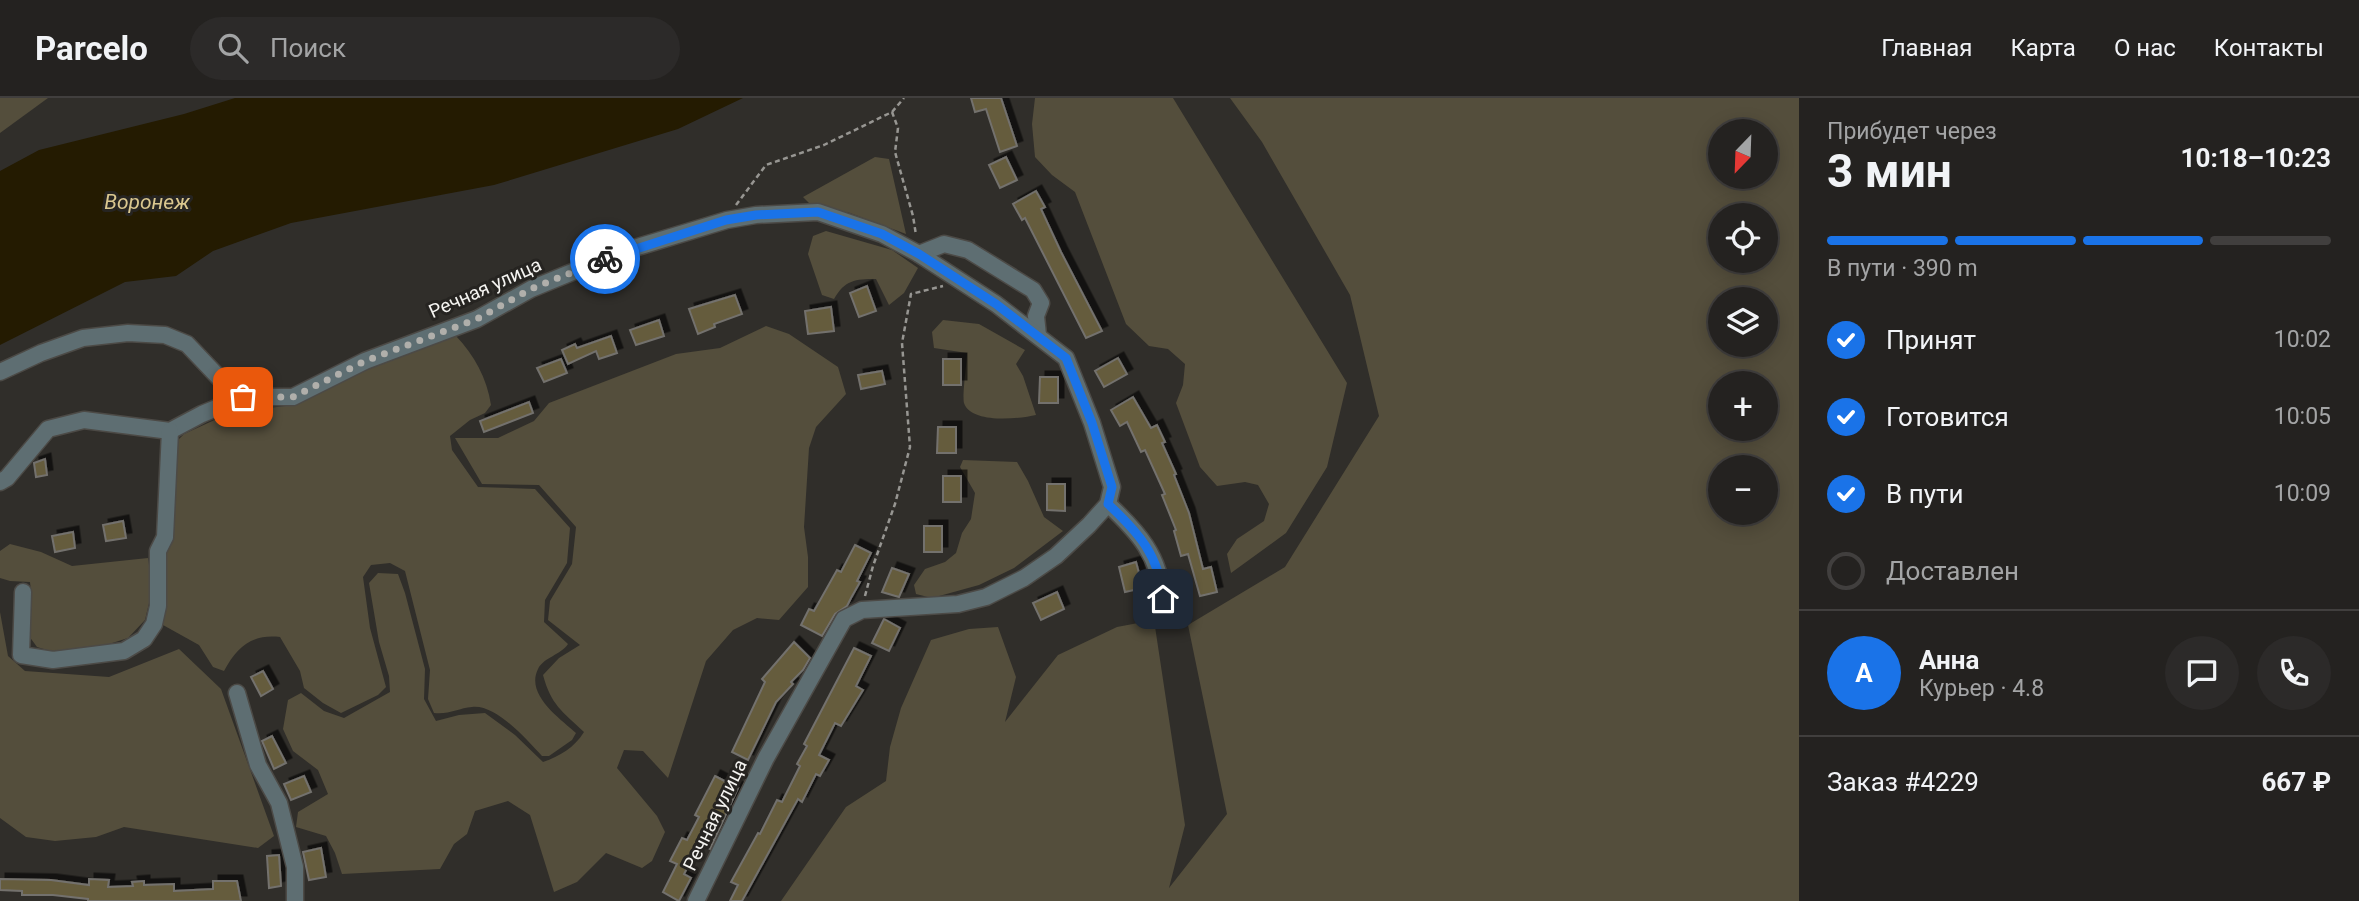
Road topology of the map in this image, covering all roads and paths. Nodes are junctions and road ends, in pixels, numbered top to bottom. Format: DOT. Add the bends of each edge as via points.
graph roads {
  1 [pos="904,98"];
  2 [pos="892,112"];
  3 [pos="726,220"];
  4 [pos="919,254"];
  5 [pos="960,281"];
  6 [pos="1038,335"];
  7 [pos="0,372"];
  8 [pos="243,397"];
  9 [pos="170,431"];
  10 [pos="0,482"];
  11 [pos="1108,504"];
  12 [pos="23,592"];
  13 [pos="1163,599"];
  14 [pos="862,610"];
  15 [pos="237,693"];
  16 [pos="295,901"];
  17 [pos="696,901"];
  1 -- 2 [label="path"];
  2 -- 3 [label="path" via="824,145 766,165"];
  2 -- 4 [label="path" via="898,128 895,152"];
  3 -- 4 [label="street, Речная улица" via="818,212 882,234"];
  3 -- 8 [label="street, Речная улица" via="621,253 531,289 477,319 365,361 293,397"];
  4 -- 5 [label="street, Речная улица"];
  4 -- 6 [label="street" via="944,244 968,250 1033,290 1041,303 1036,316"];
  5 -- 6 [label="street, Речная улица"];
  5 -- 14 [label="path" via="911,293 902,343 910,447"];
  6 -- 11 [label="street, Речная улица" via="1066,358 1112,487"];
  7 -- 8 [label="street" via="83,338 165,335 187,344"];
  8 -- 9 [label="street"];
  9 -- 10 [label="street" via="84,420 48,429"];
  9 -- 12 [label="street" via="165,537 158,551 158,606 144,639 124,651 53,660 22,655"];
  11 -- 13 [label="street" via="1139,534 1162,578"];
  11 -- 14 [label="street" via="1056,556 986,597 958,604"];
  14 -- 17 [label="street, Речная улица" via="844,619 766,758"];
  15 -- 16 [label="street" via="258,765 279,803 295,867"];
}
